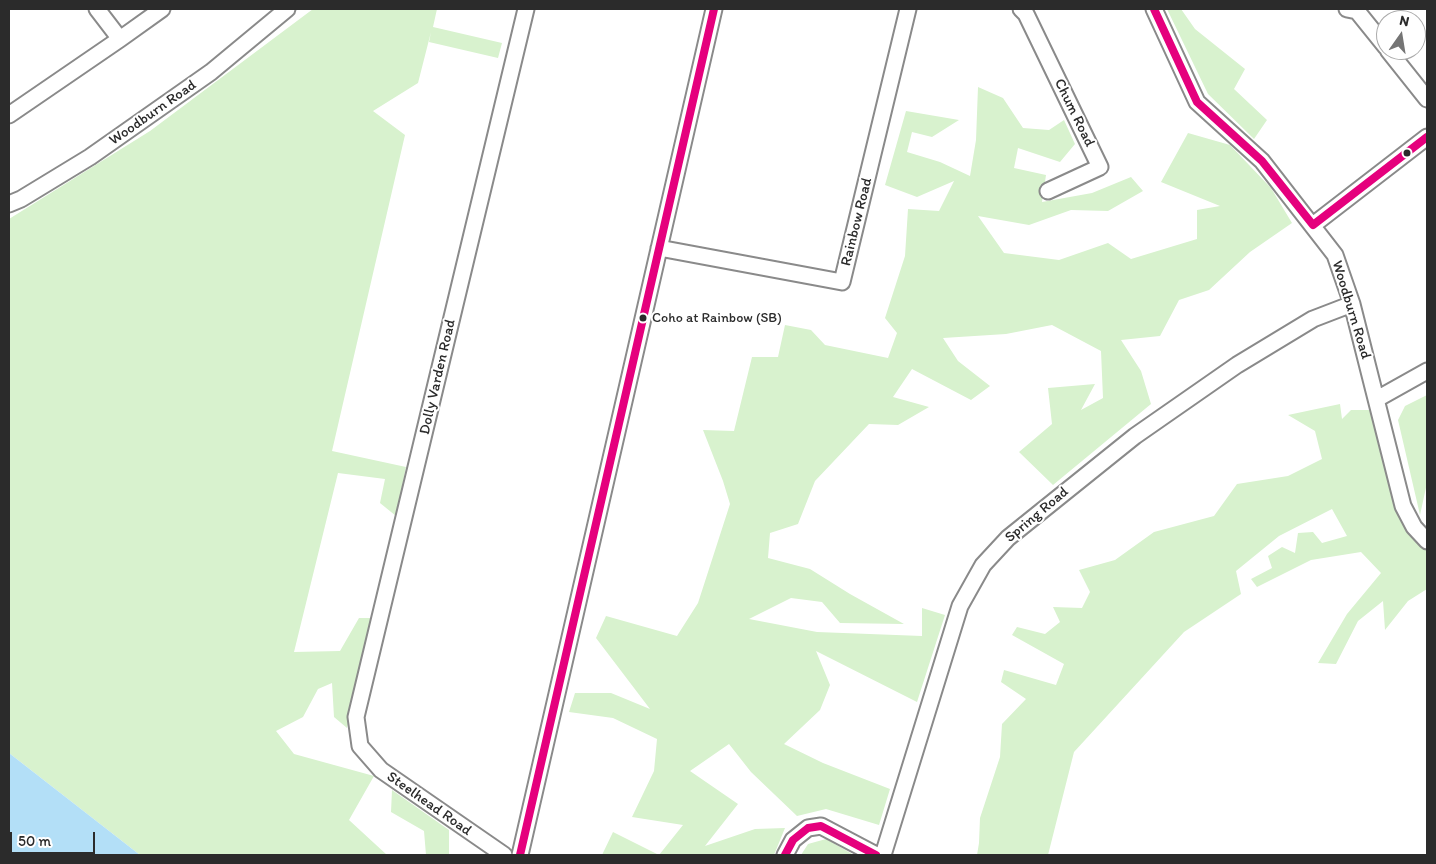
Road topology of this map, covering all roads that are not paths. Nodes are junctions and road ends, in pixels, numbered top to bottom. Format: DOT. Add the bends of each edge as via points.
graph roads {
  1 [pos="97,9"];
  2 [pos="162,9"];
  3 [pos="288,9"];
  4 [pos="526,9"];
  5 [pos="714,9"];
  6 [pos="908,9"];
  7 [pos="1021,9"];
  8 [pos="1154,9"];
  9 [pos="1347,9"];
  10 [pos="1376,35"];
  11 [pos="120,39"];
  12 [pos="1396,60"];
  13 [pos="1427,99"];
  14 [pos="9,115"];
  15 [pos="1427,138"];
  16 [pos="1048,191"];
  17 [pos="9,204"];
  18 [pos="1313,225"];
  19 [pos="659,248"];
  20 [pos="1352,304"];
  21 [pos="1427,371"];
  22 [pos="1377,399"];
  23 [pos="1427,541"];
  24 [pos="360,746"];
  25 [pos="504,855"];
  26 [pos="520,855"];
  27 [pos="785,855"];
  28 [pos="876,855"];
  29 [pos="883,855"];
  1 -- 11 [label="street"];
  2 -- 11 [label="street"];
  3 -- 17 [label="street, Woodburn Road" via="211,72 98,151"];
  4 -- 24 [label="street, Dolly Varden Road" via="356,717"];
  5 -- 19 [label="street"];
  6 -- 19 [label="street, Rainbow Road" via="842,282"];
  7 -- 16 [label="street, Chum Road" via="1100,167"];
  8 -- 18 [label="street, Woodburn Road" via="1197,102 1262,161"];
  9 -- 10 [label="street" via="1357,11"];
  11 -- 14 [label="street"];
  12 -- 13 [label="street"];
  15 -- 18 [label="street"];
  18 -- 20 [label="street, Woodburn Road" via="1334,255"];
  19 -- 26 [label="street"];
  20 -- 22 [label="street, Woodburn Road"];
  20 -- 29 [label="street, Spring Road" via="1313,319 1237,365 1135,436 1008,538 983,565 960,606"];
  21 -- 22 [label="street"];
  22 -- 23 [label="street, Woodburn Road" via="1403,506 1414,527"];
  24 -- 25 [label="street, Steelhead Road" via="381,770"];
  27 -- 28 [label="street" via="792,840 808,828 821,826"];
}
